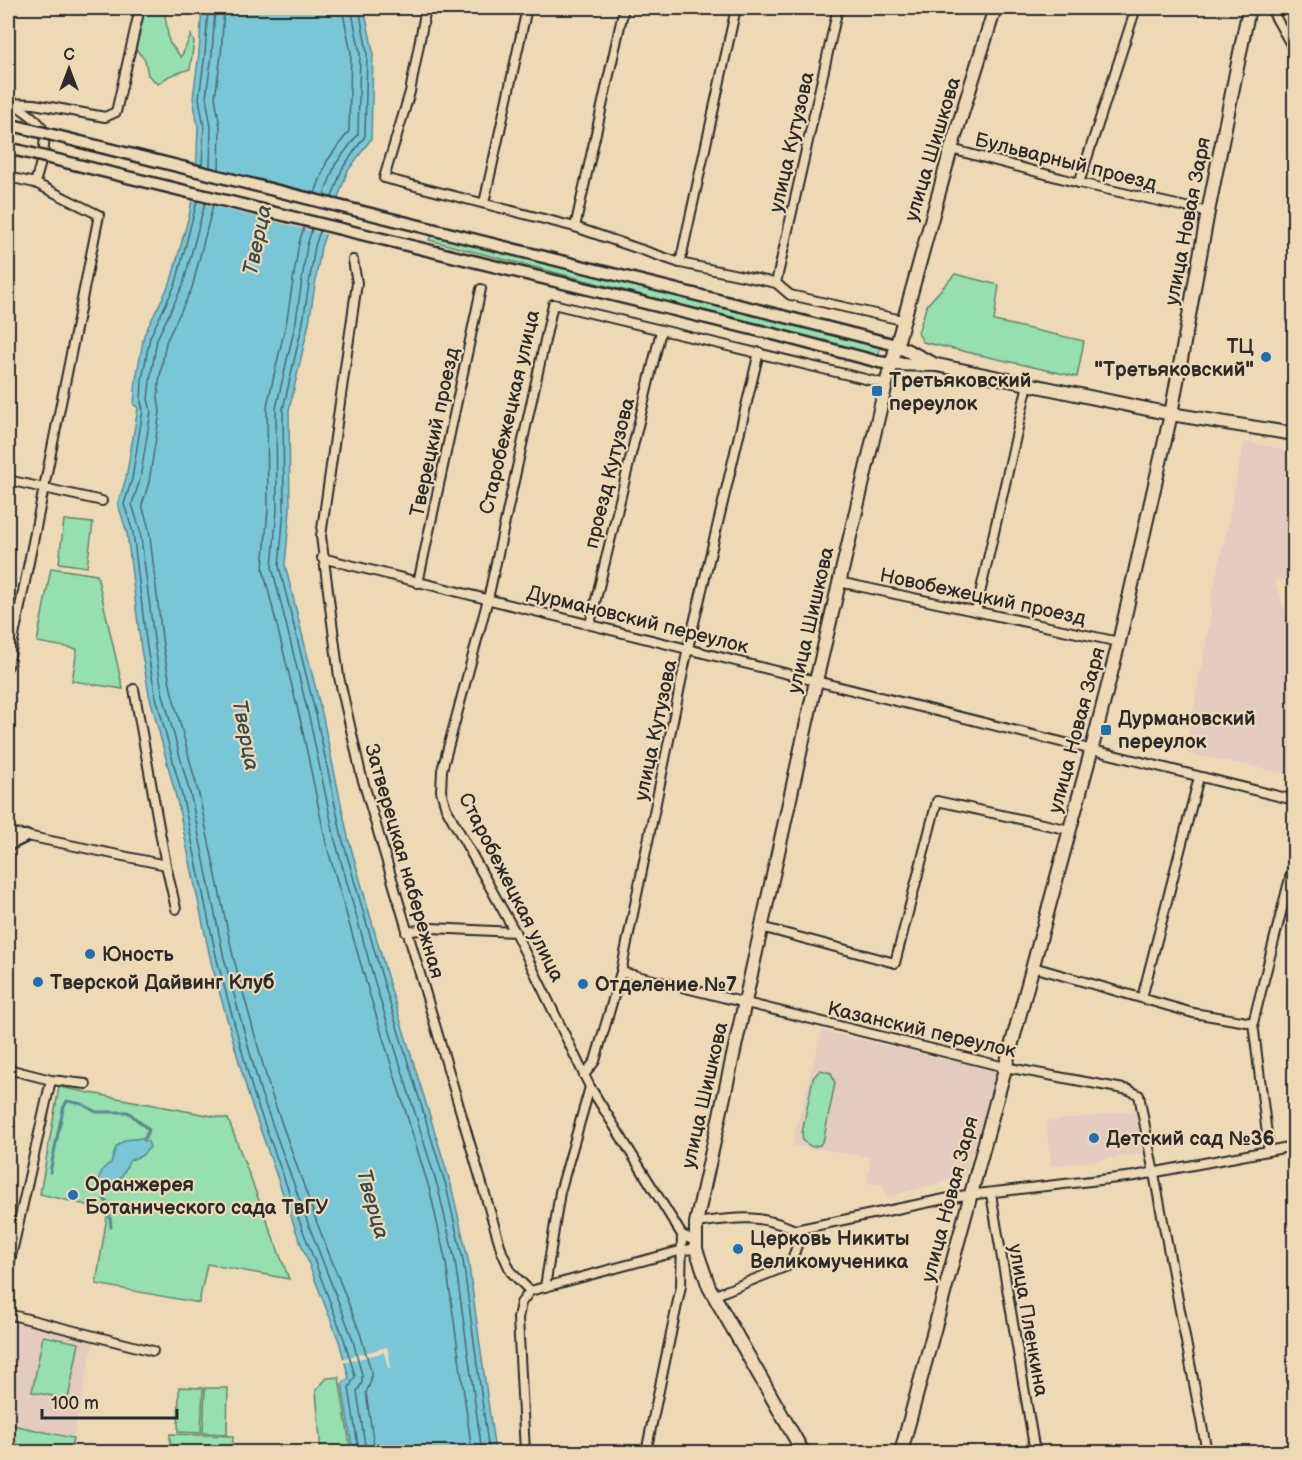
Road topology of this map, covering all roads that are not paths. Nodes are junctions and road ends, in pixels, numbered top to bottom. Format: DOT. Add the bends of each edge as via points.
graph roads {
  1 [pos="140,8"];
  2 [pos="426,8"];
  3 [pos="527,8"];
  4 [pos="624,8"];
  5 [pos="736,8"];
  6 [pos="838,8"];
  7 [pos="995,8"];
  8 [pos="1136,8"];
  9 [pos="1249,8"];
  10 [pos="1260,8"];
  11 [pos="1289,8"];
  12 [pos="1271,9"];
  13 [pos="1294,50"];
  14 [pos="11,104"];
  15 [pos="8,124"];
  16 [pos="8,148"];
  17 [pos="951,149"];
  18 [pos="8,177"];
  19 [pos="35,183"];
  20 [pos="1079,183"];
  21 [pos="484,204"];
  22 [pos="1208,212"];
  23 [pos="575,226"];
  24 [pos="353,260"];
  25 [pos="680,263"];
  26 [pos="776,283"];
  27 [pos="481,289"];
  28 [pos="902,320"];
  29 [pos="661,331"];
  30 [pos="896,345"];
  31 [pos="759,352"];
  32 [pos="891,364"];
  33 [pos="937,365"];
  34 [pos="886,384"];
  35 [pos="1028,384"];
  36 [pos="1171,414"];
  37 [pos="1294,434"];
  38 [pos="8,480"];
  39 [pos="44,488"];
  40 [pos="102,501"];
  41 [pos="322,558"];
  42 [pos="839,582"];
  43 [pos="418,583"];
  44 [pos="488,599"];
  45 [pos="976,612"];
  46 [pos="590,624"];
  47 [pos="1119,642"];
  48 [pos="688,648"];
  49 [pos="8,666"];
  50 [pos="816,681"];
  51 [pos="134,689"];
  52 [pos="1092,748"];
  53 [pos="1198,777"];
  54 [pos="1294,800"];
  55 [pos="1070,830"];
  56 [pos="8,832"];
  57 [pos="26,836"];
  58 [pos="8,844"];
  59 [pos="1294,862"];
  60 [pos="166,865"];
  61 [pos="176,909"];
  62 [pos="761,927"];
  63 [pos="406,932"];
  64 [pos="515,932"];
  65 [pos="1033,967"];
  66 [pos="621,972"];
  67 [pos="1142,998"];
  68 [pos="745,1004"];
  69 [pos="1253,1023"];
  70 [pos="1005,1067"];
  71 [pos="8,1069"];
  72 [pos="584,1075"];
  73 [pos="51,1080"];
  74 [pos="86,1083"];
  75 [pos="590,1087"];
  76 [pos="1294,1146"];
  77 [pos="1269,1150"];
  78 [pos="1154,1173"];
  79 [pos="991,1194"];
  80 [pos="970,1195"];
  81 [pos="696,1223"];
  82 [pos="795,1230"];
  83 [pos="682,1235"];
  84 [pos="692,1247"];
  85 [pos="8,1270"];
  86 [pos="545,1287"];
  87 [pos="530,1291"];
  88 [pos="713,1296"];
  89 [pos="8,1314"];
  90 [pos="153,1351"];
  91 [pos="525,1452"];
  92 [pos="646,1452"];
  93 [pos="803,1452"];
  94 [pos="901,1452"];
  95 [pos="1035,1452"];
  96 [pos="1207,1452"];
  1 -- 14 [label="street" via="116,112 105,117 34,104"];
  2 -- 21 [label="street" via="411,92 384,178"];
  3 -- 21 [label="street"];
  4 -- 23 [label="street"];
  5 -- 25 [label="street"];
  6 -- 26 [label="street, улица Кутузова"];
  7 -- 17 [label="main road, улица Шишкова"];
  8 -- 20 [label="street"];
  9 -- 22 [label="main road, улица Новая Заря"];
  10 -- 12 [label="street"];
  11 -- 12 [label="street"];
  12 -- 13 [label="street"];
  14 -- 19 [label="street" via="33,117 42,128 45,141"];
  15 -- 30 [label="main road, bridge"];
  16 -- 32 [label="main road, bridge"];
  17 -- 20 [label="street, Бульварный проезд"];
  17 -- 28 [label="main road, улица Шишкова"];
  18 -- 19 [label="street"];
  19 -- 39 [label="street" via="99,215"];
  20 -- 22 [label="street, Бульварный проезд"];
  21 -- 23 [label="street"];
  22 -- 36 [label="main road, улица Новая Заря"];
  23 -- 25 [label="street"];
  24 -- 41 [label="street, Затверецкая набережная" via="357,283 321,536"];
  25 -- 26 [label="street"];
  26 -- 28 [label="street" via="790,295"];
  27 -- 43 [label="street, Тверецкий проезд"];
  28 -- 30 [label="main road, улица Шишкова"];
  29 -- 31 [label="street"];
  29 -- 44 [label="street, Старобежецкая улица" via="553,304"];
  29 -- 46 [label="street, проезд Кутузова"];
  30 -- 32 [label="main road, улица Шишкова"];
  30 -- 33 [label="main road"];
  31 -- 34 [label="street"];
  31 -- 48 [label="street, улица Кутузова"];
  32 -- 33 [label="main road"];
  32 -- 34 [label="main road, улица Шишкова"];
  33 -- 35 [label="main road"];
  34 -- 42 [label="main road, улица Шишкова"];
  35 -- 36 [label="main road"];
  35 -- 45 [label="street"];
  36 -- 37 [label="main road"];
  36 -- 47 [label="main road, улица Новая Заря"];
  38 -- 39 [label="street"];
  39 -- 40 [label="street"];
  39 -- 49 [label="street"];
  41 -- 43 [label="street, Дурмановский переулок"];
  41 -- 63 [label="street, Затверецкая набережная" via="339,677 361,774"];
  42 -- 45 [label="street, Новобежецкий проезд"];
  42 -- 50 [label="main road, улица Шишкова"];
  43 -- 44 [label="street, Дурмановский переулок"];
  44 -- 46 [label="street, Дурмановский переулок"];
  44 -- 64 [label="street, Старобежецкая улица" via="444,761 441,791 452,819"];
  45 -- 47 [label="street, Новобежецкий проезд"];
  46 -- 48 [label="street, Дурмановский переулок"];
  47 -- 52 [label="main road, улица Новая Заря"];
  48 -- 50 [label="street, Дурмановский переулок"];
  48 -- 66 [label="street, улица Кутузова"];
  50 -- 52 [label="street, Дурмановский переулок"];
  50 -- 62 [label="main road, улица Шишкова"];
  51 -- 60 [label="street"];
  52 -- 53 [label="street, Дурмановский переулок"];
  52 -- 55 [label="main road, улица Новая Заря"];
  53 -- 54 [label="street, Дурмановский переулок"];
  53 -- 67 [label="street"];
  55 -- 62 [label="street" via="937,801 895,963"];
  55 -- 65 [label="main road, улица Новая Заря"];
  56 -- 57 [label="street"];
  57 -- 58 [label="main road"];
  57 -- 60 [label="street"];
  59 -- 69 [label="street"];
  60 -- 61 [label="street"];
  62 -- 68 [label="main road, улица Шишкова"];
  63 -- 64 [label="street" via="431,928"];
  63 -- 87 [label="street, Затверецкая набережная" via="502,1252 511,1272"];
  64 -- 72 [label="street, Старобежецкая улица"];
  65 -- 67 [label="street"];
  65 -- 70 [label="main road, улица Новая Заря"];
  66 -- 68 [label="street, Казанский переулок"];
  66 -- 72 [label="street, улица Кутузова" via="596,1061"];
  67 -- 69 [label="street" via="1193,1013"];
  68 -- 70 [label="street, Казанский переулок"];
  68 -- 81 [label="main road, улица Шишкова"];
  69 -- 77 [label="street"];
  70 -- 78 [label="street, Казанский переулок" via="1129,1090 1138,1095"];
  70 -- 80 [label="main road, улица Новая Заря"];
  71 -- 73 [label="street"];
  72 -- 75 [label="street, Старобежецкая улица"];
  73 -- 74 [label="street"];
  73 -- 85 [label="street"];
  75 -- 83 [label="street, Старобежецкая улица"];
  75 -- 86 [label="street" via="560,1192"];
  76 -- 77 [label="street"];
  77 -- 78 [label="street"];
  78 -- 79 [label="street"];
  78 -- 96 [label="street"];
  79 -- 80 [label="street"];
  79 -- 95 [label="street, улица Пленкина"];
  80 -- 82 [label="street"];
  80 -- 94 [label="main road, улица Новая Заря"];
  81 -- 82 [label="street" via="755,1218 776,1221"];
  81 -- 84 [label="main road, улица Шишкова"];
  82 -- 88 [label="street" via="798,1243 790,1265"];
  83 -- 84 [label="street"];
  83 -- 84 [label="street, улица Шишкова"];
  84 -- 86 [label="street"];
  84 -- 88 [label="main road"];
  84 -- 92 [label="street, улица Шишкова"];
  86 -- 87 [label="street"];
  87 -- 91 [label="street" via="521,1303 518,1318"];
  88 -- 93 [label="main road"];
  89 -- 90 [label="street"];
}
